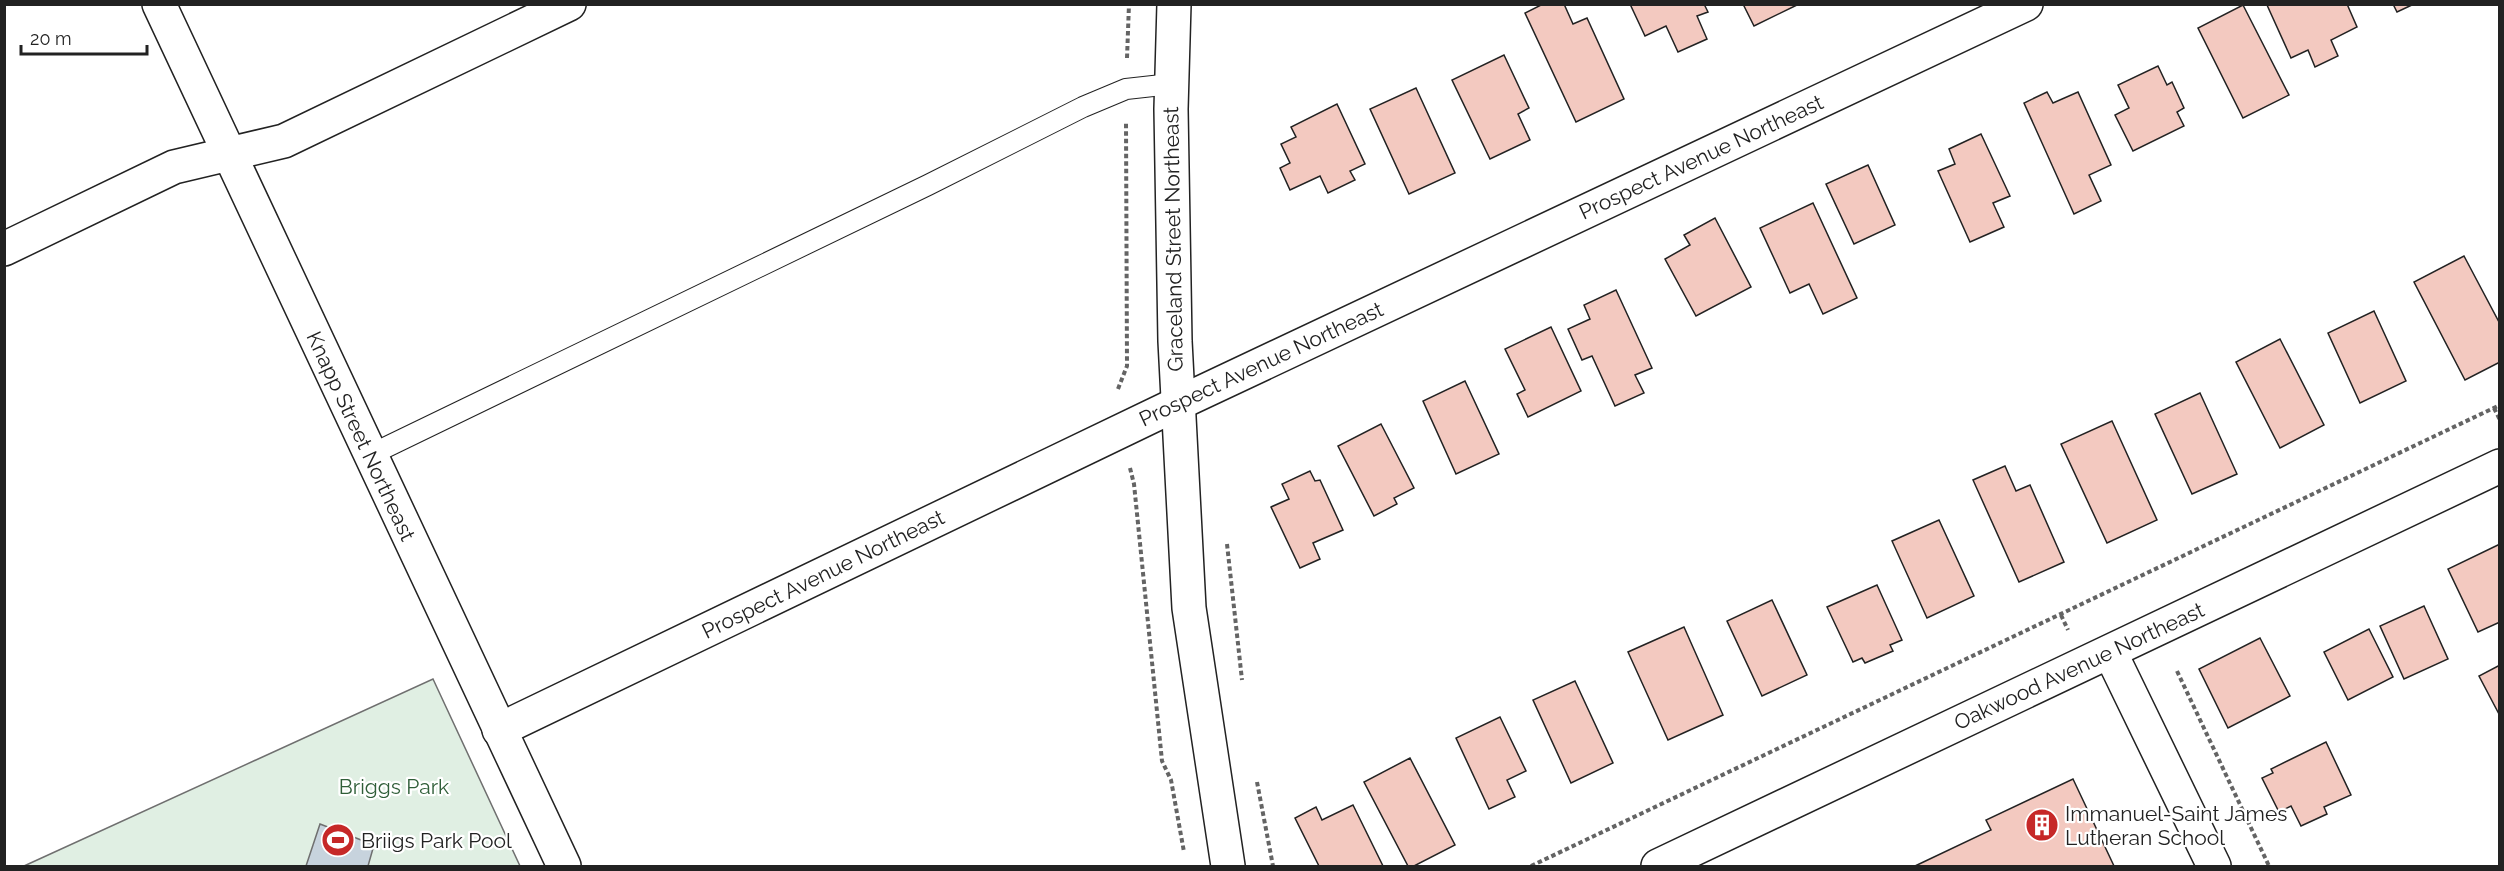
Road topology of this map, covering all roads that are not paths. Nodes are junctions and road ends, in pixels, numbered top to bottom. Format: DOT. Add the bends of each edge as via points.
graph roads {
  1 [pos="159,4"];
  2 [pos="569,4"];
  3 [pos="1174,4"];
  4 [pos="2026,4"];
  5 [pos="1171,84"];
  6 [pos="229,154"];
  7 [pos="4,249"];
  8 [pos="1177,404"];
  9 [pos="370,455"];
  10 [pos="2499,466"];
  11 [pos="2109,652"];
  12 [pos="499,730"];
  13 [pos="564,867"];
  14 [pos="1228,867"];
  15 [pos="1658,867"];
  16 [pos="2214,867"];
  1 -- 6 [label="street, Knapp Street Northeast"];
  2 -- 6 [label="street" via="284,141"];
  3 -- 5 [label="street, Graceland Street Northeast"];
  4 -- 8 [label="street, Prospect Avenue Northeast"];
  5 -- 8 [label="street, Graceland Street Northeast"];
  5 -- 9 [label="lane" via="1126,89 1083,107"];
  6 -- 7 [label="street" via="174,166"];
  6 -- 9 [label="street, Knapp Street Northeast"];
  8 -- 12 [label="street, Prospect Avenue Northeast"];
  8 -- 14 [label="street, Graceland Street Northeast" via="1189,608"];
  9 -- 12 [label="street, Knapp Street Northeast"];
  10 -- 11 [label="street, Oakwood Avenue Northeast"];
  11 -- 15 [label="street, Oakwood Avenue Northeast"];
  11 -- 16 [label="street"];
  12 -- 13 [label="street, Knapp Street Northeast"];
}
